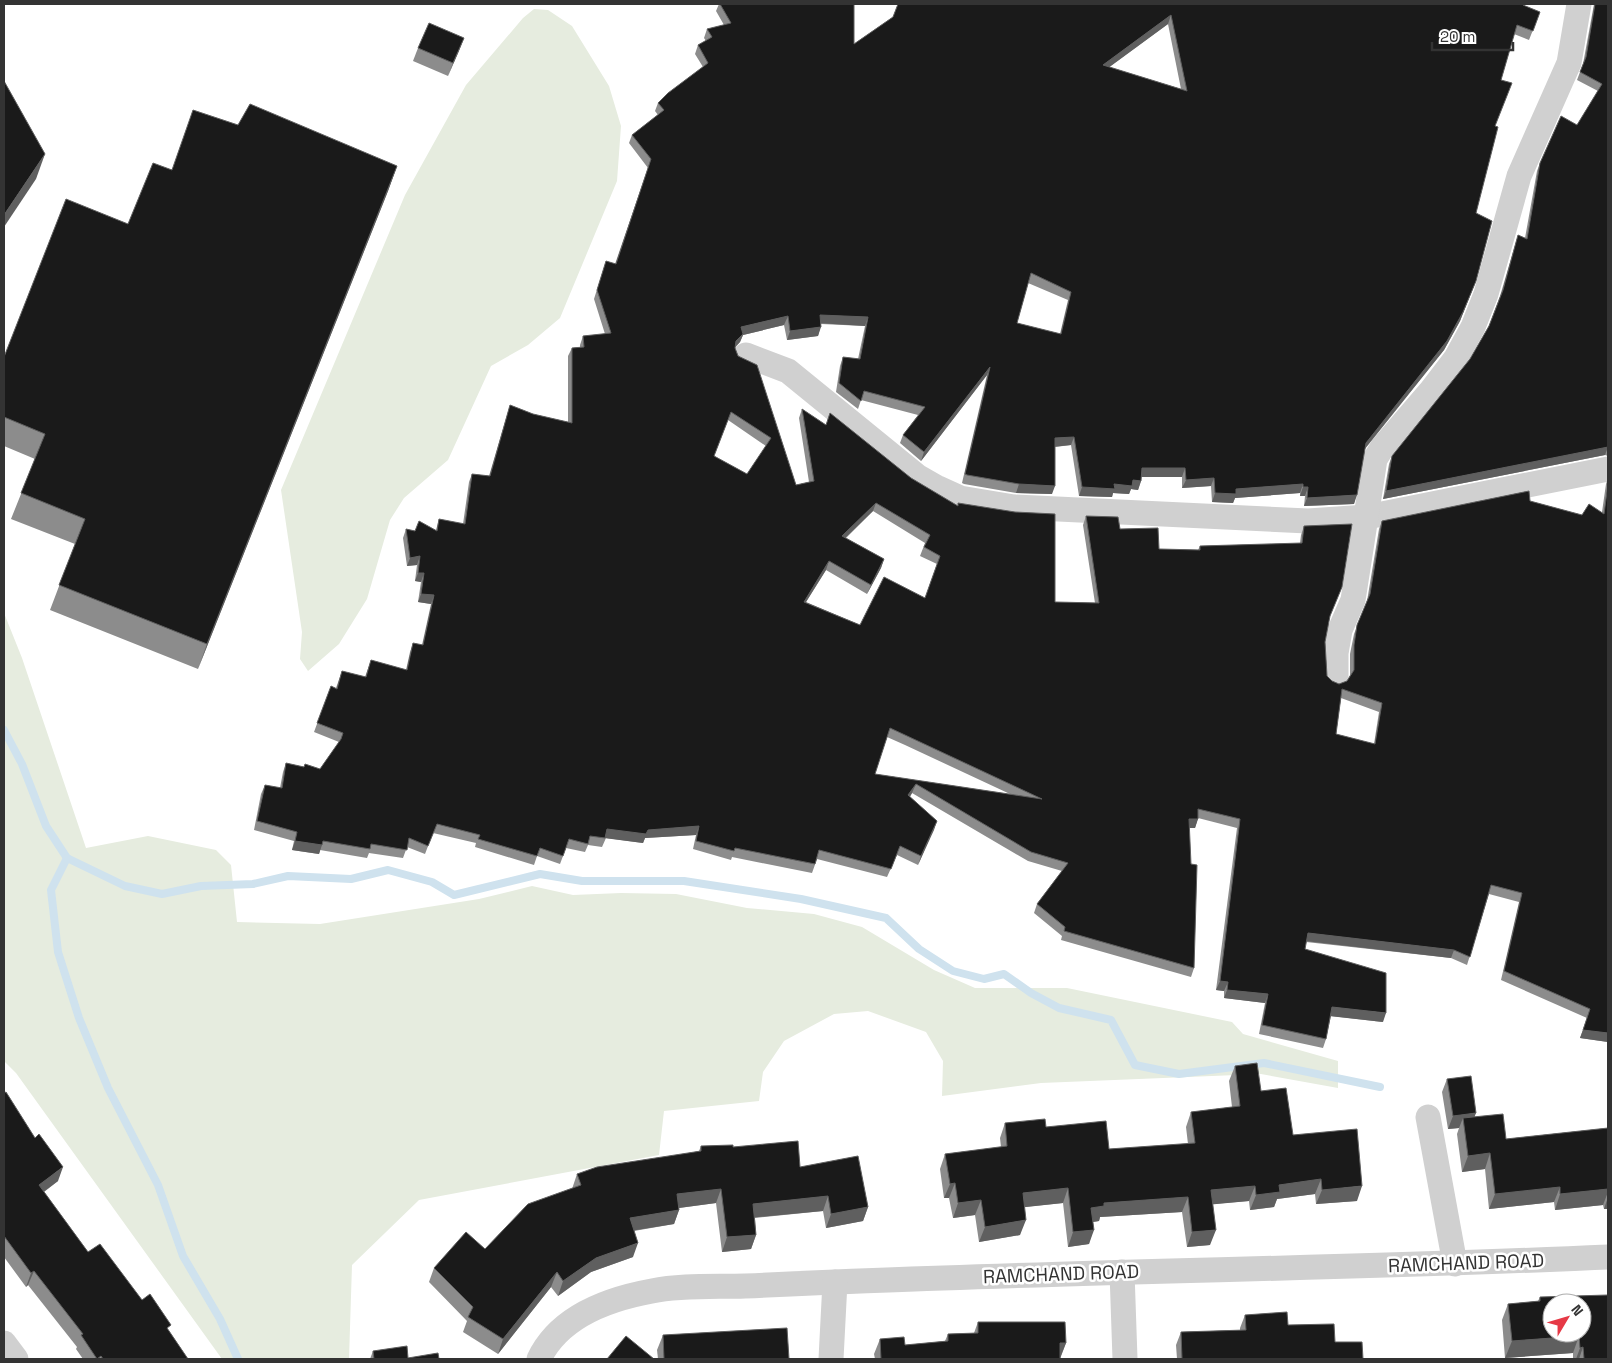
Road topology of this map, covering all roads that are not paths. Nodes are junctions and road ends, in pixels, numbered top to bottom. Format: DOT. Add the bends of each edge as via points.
graph roads {
  1 [pos="1579,4"];
  2 [pos="746,355"];
  3 [pos="1608,469"];
  4 [pos="1367,517"];
  5 [pos="1336,678"];
  6 [pos="1428,1117"];
  7 [pos="1608,1257"];
  8 [pos="1455,1264"];
  9 [pos="1122,1272"];
  10 [pos="835,1282"];
  11 [pos="4,1343"];
  12 [pos="16,1359"];
  13 [pos="539,1359"];
  14 [pos="831,1359"];
  15 [pos="1124,1359"];
  1 -- 4 [label="street" via="1570,63 1519,176 1486,294 1473,327 1440,378 1375,459"];
  2 -- 4 [label="street" via="788,370 917,476 960,498 1050,510 1308,521"];
  3 -- 4 [label="street"];
  4 -- 5 [label="street" via="1353,600 1340,630"];
  6 -- 8 [label="street"];
  7 -- 8 [label="street, RAMCHAND ROAD"];
  8 -- 9 [label="street, RAMCHAND ROAD"];
  9 -- 10 [label="street, RAMCHAND ROAD"];
  9 -- 15 [label="street"];
  10 -- 13 [label="street, RAMCHAND ROAD" via="654,1290 587,1312 564,1326 546,1345"];
  10 -- 14 [label="street"];
  11 -- 12 [label="street"];
}
